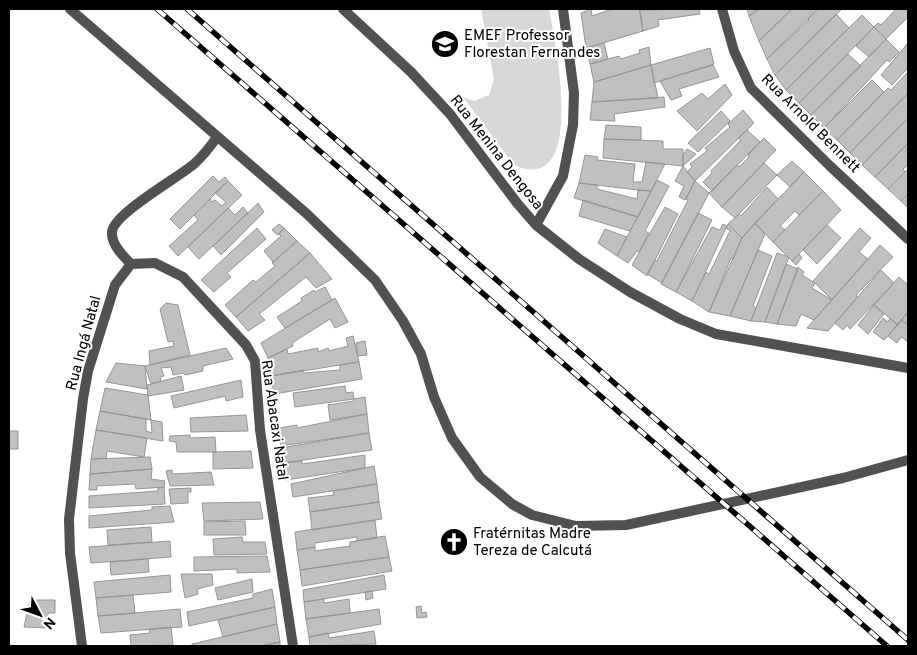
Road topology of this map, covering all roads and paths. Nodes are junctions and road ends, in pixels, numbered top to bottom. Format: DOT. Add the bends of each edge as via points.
graph roads {
  1 [pos="70,9"];
  2 [pos="343,9"];
  3 [pos="563,9"];
  4 [pos="722,9"];
  5 [pos="217,137"];
  6 [pos="536,225"];
  7 [pos="908,239"];
  8 [pos="131,264"];
  9 [pos="906,365"];
  10 [pos="908,460"];
  11 [pos="82,646"];
  12 [pos="293,646"];
  1 -- 5 [label="street"];
  2 -- 6 [label="street, Rua Menina Dengosa" via="411,72 450,114"];
  3 -- 6 [label="street" via="574,92 573,125 563,176"];
  4 -- 7 [label="street, Rua Arnold Bennett" via="734,51 752,88"];
  5 -- 8 [label="street" via="194,164 117,221 112,230 113,240 120,254"];
  5 -- 10 [label="street" via="307,214 375,280 403,321 420,354 452,438 480,476 512,504 532,516 576,526 626,525 843,478"];
  6 -- 9 [label="street, Rua Menina Dengosa" via="579,259 630,292 716,334"];
  8 -- 11 [label="street, Rua Ingá Natal" via="115,285 88,371 83,399 69,519"];
  8 -- 12 [label="street, Rua Abacaxi Natal" via="155,263 183,277 246,345 255,361 260,430"];
}
